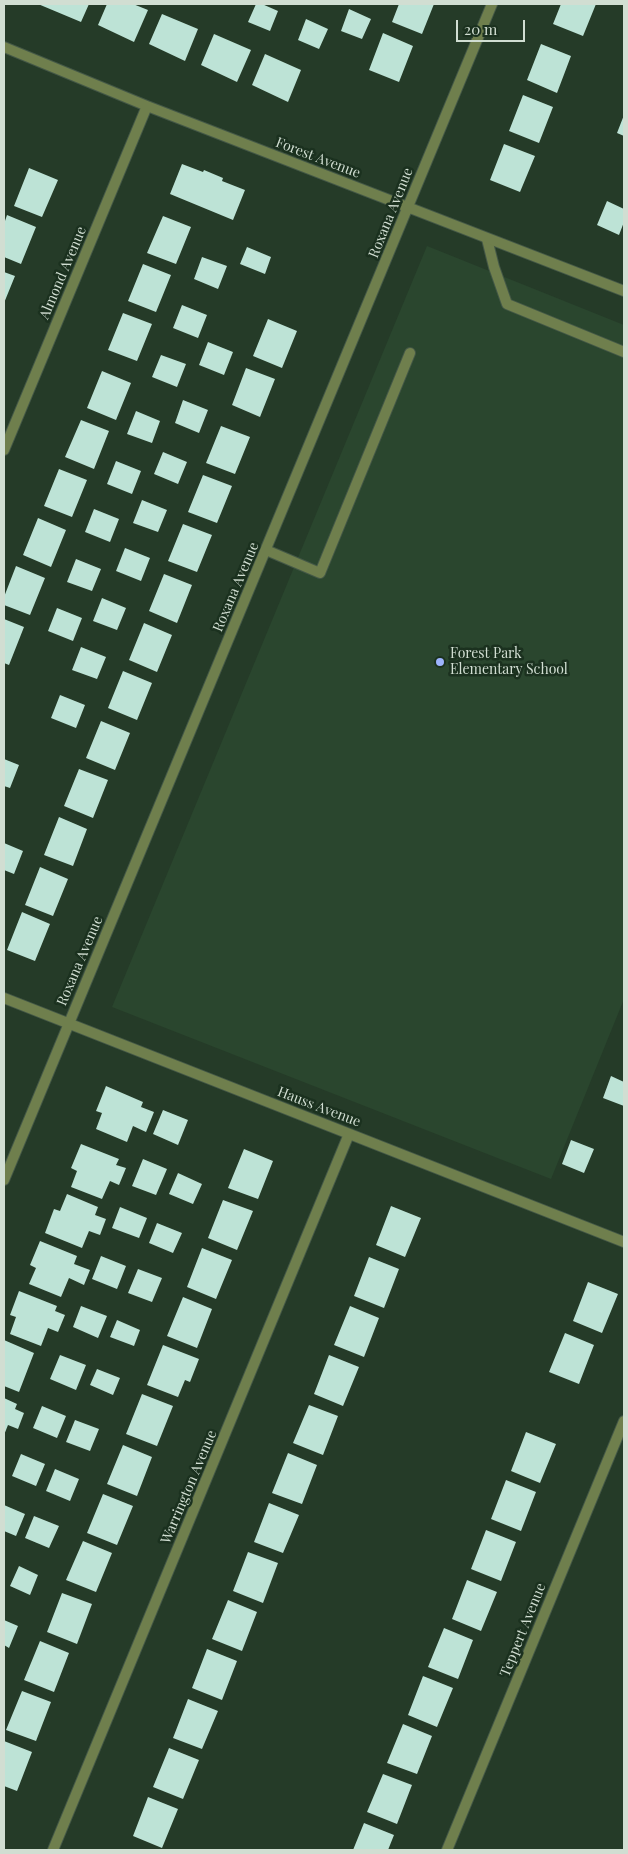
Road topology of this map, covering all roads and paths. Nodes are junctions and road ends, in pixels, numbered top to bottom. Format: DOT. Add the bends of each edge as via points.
graph roads {
  1 [pos="492,4"];
  2 [pos="4,47"];
  3 [pos="147,106"];
  4 [pos="408,208"];
  5 [pos="488,239"];
  6 [pos="624,292"];
  7 [pos="624,352"];
  8 [pos="410,353"];
  9 [pos="4,450"];
  10 [pos="266,550"];
  11 [pos="4,998"];
  12 [pos="69,1024"];
  13 [pos="349,1134"];
  14 [pos="4,1180"];
  15 [pos="624,1242"];
  16 [pos="624,1421"];
  17 [pos="53,1850"];
  18 [pos="448,1850"];
  1 -- 4 [label="street, Roxana Avenue"];
  2 -- 3 [label="street, Forest Avenue"];
  3 -- 4 [label="street, Forest Avenue"];
  3 -- 9 [label="street, Almond Avenue"];
  4 -- 5 [label="street, Forest Avenue"];
  4 -- 10 [label="street, Roxana Avenue"];
  5 -- 6 [label="street, Forest Avenue"];
  5 -- 7 [label="street" via="507,304"];
  8 -- 10 [label="street" via="320,573"];
  10 -- 12 [label="street, Roxana Avenue"];
  11 -- 12 [label="street, Hauss Avenue"];
  12 -- 13 [label="street, Hauss Avenue"];
  12 -- 14 [label="street, Roxana Avenue"];
  13 -- 15 [label="street, Hauss Avenue"];
  13 -- 17 [label="street, Warrington Avenue"];
  16 -- 18 [label="street, Teppert Avenue"];
}
